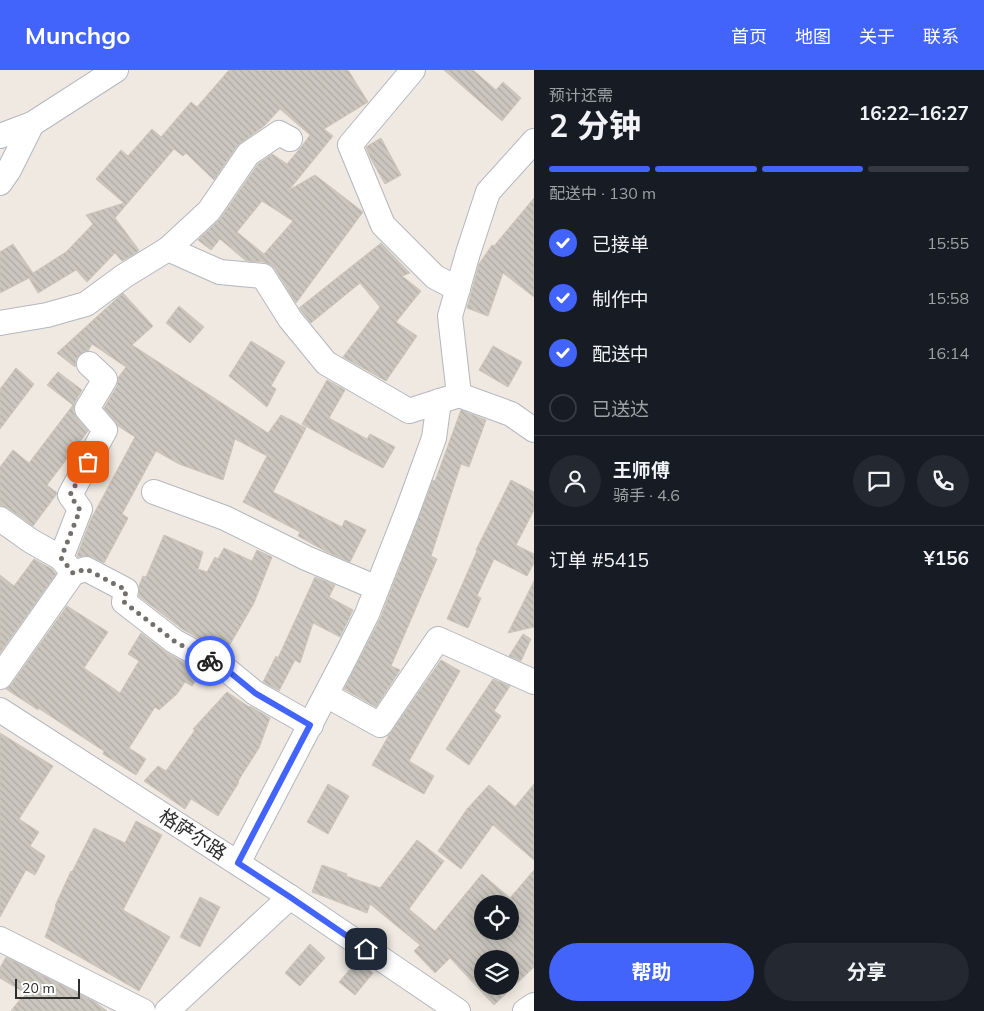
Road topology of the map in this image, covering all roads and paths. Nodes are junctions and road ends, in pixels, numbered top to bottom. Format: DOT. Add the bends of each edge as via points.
graph roads {
  1 [pos="116,70"];
  2 [pos="413,70"];
  3 [pos="32,124"];
  4 [pos="0,136"];
  5 [pos="290,139"];
  6 [pos="534,141"];
  7 [pos="0,183"];
  8 [pos="168,249"];
  9 [pos="458,289"];
  10 [pos="0,324"];
  11 [pos="89,364"];
  12 [pos="449,398"];
  13 [pos="534,430"];
  14 [pos="154,492"];
  15 [pos="0,519"];
  16 [pos="67,565"];
  17 [pos="377,588"];
  18 [pos="0,677"];
  19 [pos="534,682"];
  20 [pos="326,695"];
  21 [pos="0,710"];
  22 [pos="310,725"];
  23 [pos="238,863"];
  24 [pos="290,897"];
  25 [pos="0,939"];
  26 [pos="534,1005"];
  27 [pos="143,1011"];
  28 [pos="167,1011"];
  29 [pos="458,1011"];
  30 [pos="525,1011"];
  1 -- 3 [label="street"];
  2 -- 9 [label="street" via="350,145 383,225 435,278"];
  3 -- 4 [label="street"];
  3 -- 7 [label="street" via="10,170"];
  5 -- 8 [label="street" via="278,133 248,154 209,211"];
  6 -- 9 [label="street" via="488,192"];
  8 -- 10 [label="street" via="86,304"];
  8 -- 12 [label="street" via="220,272 262,276 290,319 326,363 409,411"];
  9 -- 12 [label="street" via="450,316"];
  11 -- 16 [label="street" via="105,379 87,409 105,430 70,495 80,510"];
  12 -- 13 [label="street" via="511,414"];
  12 -- 17 [label="street"];
  14 -- 17 [label="street" via="225,518"];
  15 -- 16 [label="street"];
  16 -- 18 [label="street"];
  16 -- 22 [label="street" via="86,569 126,590 124,602 174,641 227,670 255,693"];
  17 -- 20 [label="street"];
  19 -- 20 [label="street" via="438,639 380,725"];
  20 -- 22 [label="street"];
  21 -- 23 [label="street, 格萨尔路"];
  22 -- 23 [label="street"];
  23 -- 24 [label="street, 格萨尔路"];
  24 -- 28 [label="street"];
  24 -- 29 [label="street, 格萨尔路"];
  25 -- 27 [label="street"];
  26 -- 30 [label="street"];
}
